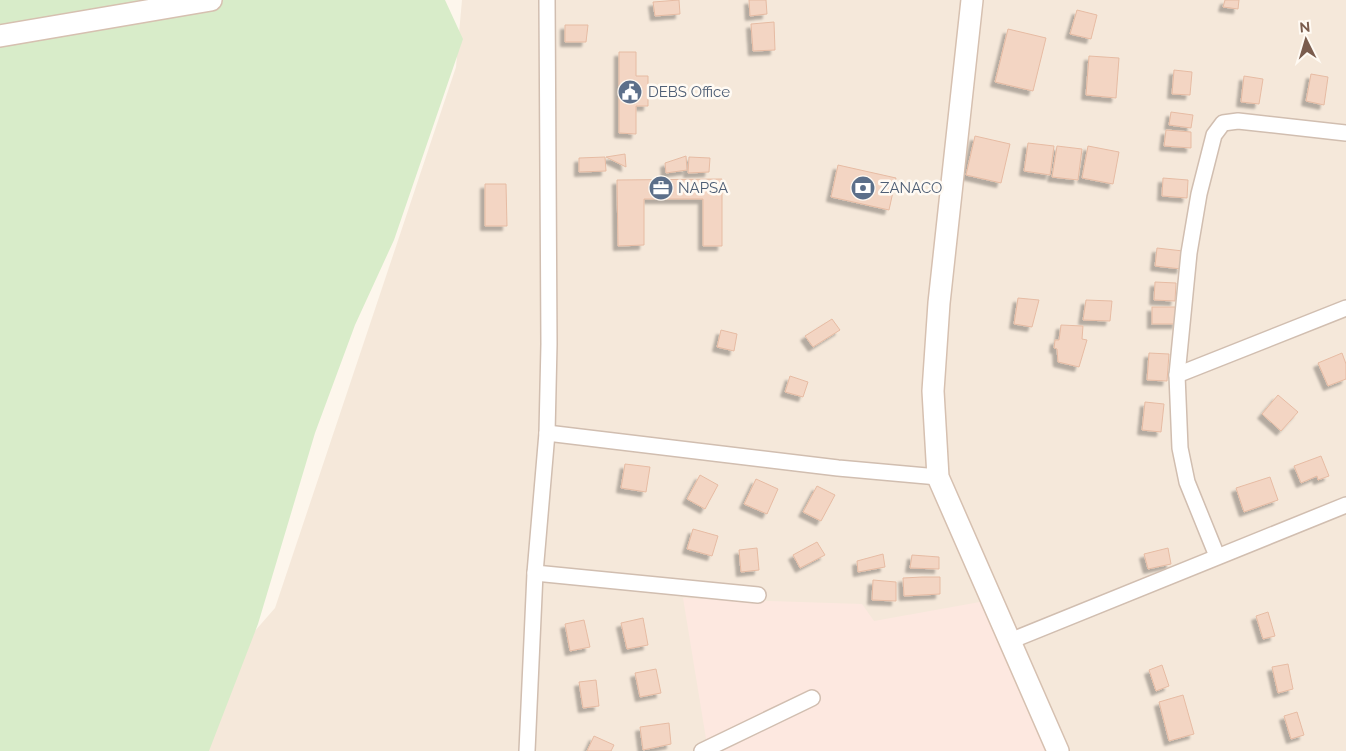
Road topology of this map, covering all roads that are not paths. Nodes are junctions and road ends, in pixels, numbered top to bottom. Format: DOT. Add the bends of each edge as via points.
graph roads {
  1 [pos="211,0"];
  2 [pos="548,0"];
  3 [pos="972,0"];
  4 [pos="0,36"];
  5 [pos="1346,133"];
  6 [pos="1346,308"];
  7 [pos="1177,375"];
  8 [pos="547,433"];
  9 [pos="938,477"];
  10 [pos="1346,505"];
  11 [pos="1217,556"];
  12 [pos="535,573"];
  13 [pos="758,595"];
  14 [pos="1010,641"];
  15 [pos="812,698"];
  16 [pos="528,751"];
  17 [pos="702,751"];
  18 [pos="1058,751"];
  1 -- 4 [label="main road"];
  2 -- 8 [label="street"];
  3 -- 9 [label="main road" via="939,302 933,391"];
  5 -- 7 [label="street" via="1238,121 1223,123 1214,135 1189,253"];
  6 -- 7 [label="street"];
  7 -- 11 [label="street" via="1180,448 1186,482"];
  8 -- 9 [label="street"];
  8 -- 12 [label="street"];
  9 -- 14 [label="main road"];
  10 -- 11 [label="street"];
  11 -- 14 [label="street"];
  12 -- 13 [label="street"];
  12 -- 16 [label="street"];
  14 -- 18 [label="main road"];
  15 -- 17 [label="street"];
}
